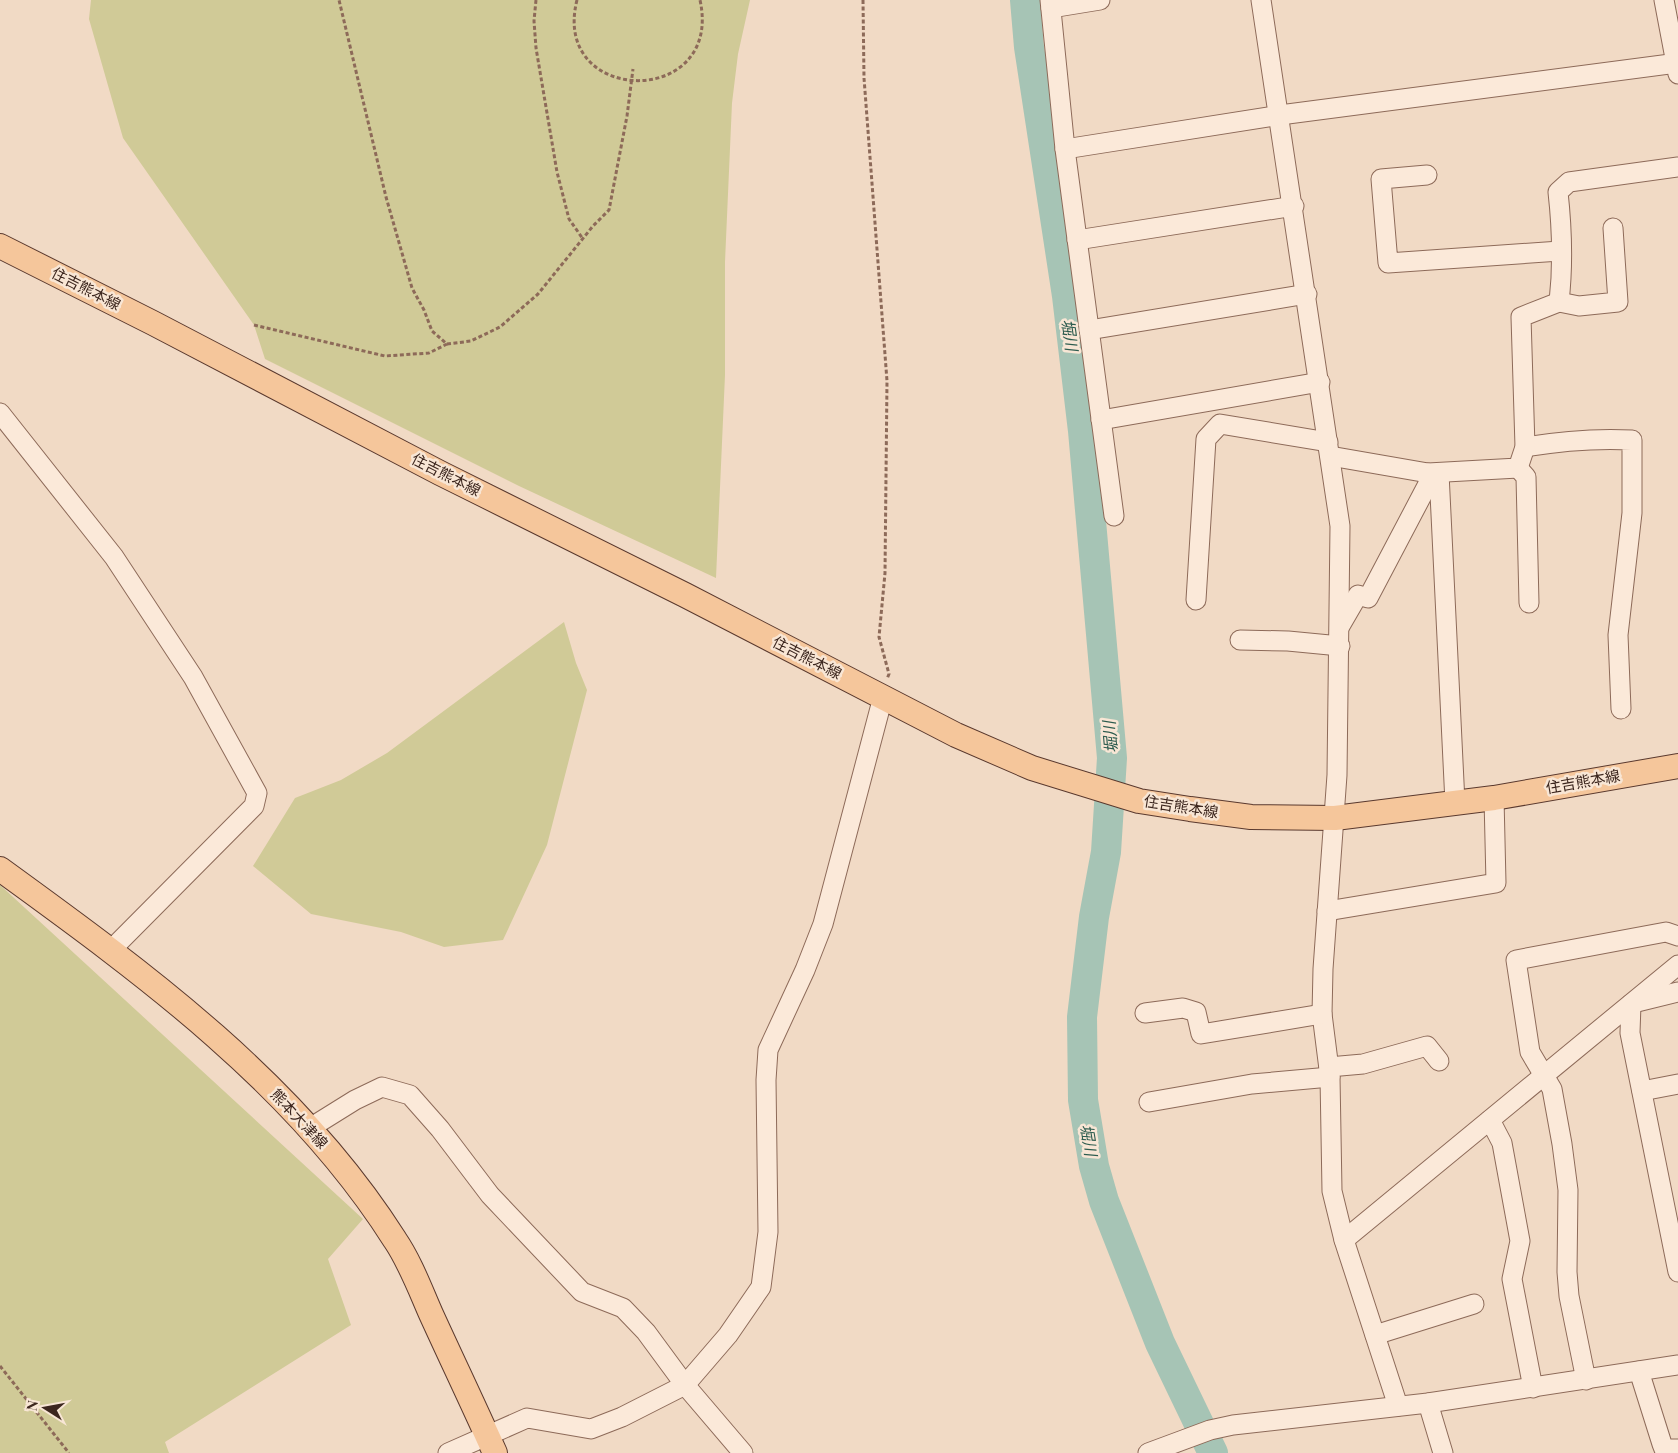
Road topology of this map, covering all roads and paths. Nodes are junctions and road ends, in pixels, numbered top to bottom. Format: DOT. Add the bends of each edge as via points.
graph roads {
  1 [pos="340,0"];
  2 [pos="536,0"];
  3 [pos="577,0"];
  4 [pos="700,0"];
  5 [pos="863,0"];
  6 [pos="1100,0"];
  7 [pos="1261,0"];
  8 [pos="1664,0"];
  9 [pos="1050,4"];
  10 [pos="1677,67"];
  11 [pos="633,69"];
  12 [pos="630,82"];
  13 [pos="1280,115"];
  14 [pos="1065,149"];
  15 [pos="1678,166"];
  16 [pos="1427,175"];
  17 [pos="1294,206"];
  18 [pos="1613,228"];
  19 [pos="583,239"];
  20 [pos="1077,240"];
  21 [pos="0,246"];
  22 [pos="1560,251"];
  23 [pos="1307,294"];
  24 [pos="1559,302"];
  25 [pos="254,325"];
  26 [pos="1089,330"];
  27 [pos="448,344"];
  28 [pos="1320,382"];
  29 [pos="0,413"];
  30 [pos="1101,420"];
  31 [pos="1525,447"];
  32 [pos="1329,449"];
  33 [pos="1518,468"];
  34 [pos="1433,473"];
  35 [pos="1114,516"];
  36 [pos="1196,600"];
  37 [pos="1529,602"];
  38 [pos="1340,627"];
  39 [pos="1240,640"];
  40 [pos="1340,646"];
  41 [pos="883,697"];
  42 [pos="1621,709"];
  43 [pos="1678,766"];
  44 [pos="1494,798"];
  45 [pos="1455,803"];
  46 [pos="1335,818"];
  47 [pos="0,868"];
  48 [pos="1327,911"];
  49 [pos="1678,936"];
  50 [pos="110,950"];
  51 [pos="1678,965"];
  52 [pos="1678,992"];
  53 [pos="1631,1004"];
  54 [pos="1145,1013"];
  55 [pos="1322,1014"];
  56 [pos="1439,1061"];
  57 [pos="1330,1072"];
  58 [pos="1544,1076"];
  59 [pos="1678,1084"];
  60 [pos="1642,1091"];
  61 [pos="1149,1102"];
  62 [pos="1490,1120"];
  63 [pos="310,1128"];
  64 [pos="1344,1240"];
  65 [pos="1678,1272"];
  66 [pos="1474,1304"];
  67 [pos="1375,1335"];
  68 [pos="1678,1365"];
  69 [pos="0,1366"];
  70 [pos="1639,1371"];
  71 [pos="1586,1380"];
  72 [pos="686,1385"];
  73 [pos="1533,1388"];
  74 [pos="1428,1403"];
  75 [pos="1398,1406"];
  76 [pos="491,1445"];
  77 [pos="1678,1449"];
  78 [pos="69,1453"];
  79 [pos="448,1453"];
  80 [pos="743,1453"];
  81 [pos="1148,1453"];
  82 [pos="1443,1453"];
  1 -- 27 [label="path" via="386,197 412,288 432,331"];
  2 -- 19 [label="path" via="536,48 557,172 569,219"];
  3 -- 12 [label="path" via="574,27 587,58 614,78"];
  4 -- 12 [label="path" via="701,31 687,59 662,78"];
  5 -- 41 [label="path" via="864,78 887,381 885,572 879,637 888,674"];
  6 -- 9 [label="street"];
  7 -- 13 [label="street"];
  8 -- 10 [label="street"];
  9 -- 14 [label="street"];
  10 -- 13 [label="street"];
  11 -- 12 [label="path"];
  12 -- 19 [label="path" via="610,210"];
  13 -- 14 [label="street"];
  13 -- 17 [label="street"];
  14 -- 20 [label="street"];
  15 -- 22 [label="street" via="1569,182 1558,192"];
  16 -- 22 [label="street" via="1381,179 1388,263"];
  17 -- 20 [label="street"];
  17 -- 23 [label="street"];
  18 -- 24 [label="street" via="1618,302 1579,306"];
  19 -- 27 [label="path" via="538,294 500,327 471,341"];
  20 -- 26 [label="street"];
  21 -- 41 [label="main road, 住吉熊本線"];
  22 -- 24 [label="street"];
  23 -- 26 [label="street"];
  23 -- 28 [label="street"];
  24 -- 31 [label="street" via="1521,317"];
  25 -- 27 [label="path" via="385,356 429,353"];
  26 -- 30 [label="street"];
  28 -- 30 [label="street"];
  28 -- 32 [label="street"];
  29 -- 50 [label="street" via="114,557 193,677 257,793 254,806"];
  30 -- 35 [label="street"];
  31 -- 33 [label="street"];
  31 -- 42 [label="street" via="1601,439 1632,440 1632,513 1618,635"];
  32 -- 34 [label="street"];
  32 -- 36 [label="street" via="1220,424 1206,439"];
  32 -- 38 [label="street" via="1340,526"];
  33 -- 34 [label="street"];
  33 -- 37 [label="street" via="1526,477 1519,557"];
  34 -- 38 [label="street" via="1368,598 1358,595"];
  34 -- 45 [label="street"];
  38 -- 40 [label="street"];
  39 -- 40 [label="street"];
  40 -- 46 [label="street"];
  41 -- 46 [label="main road, 住吉熊本線" via="956,735 1032,768 1139,800 1251,817"];
  41 -- 72 [label="street" via="824,924 768,1050 768,1232 761,1287"];
  43 -- 44 [label="main road, 住吉熊本線"];
  44 -- 45 [label="main road, 住吉熊本線"];
  44 -- 48 [label="street" via="1496,883"];
  45 -- 46 [label="main road, 住吉熊本線"];
  46 -- 48 [label="street"];
  47 -- 50 [label="main road, 熊本大津線"];
  48 -- 55 [label="street"];
  49 -- 58 [label="street" via="1666,932 1516,960 1530,1052"];
  50 -- 63 [label="main road, 熊本大津線" via="217,1036"];
  51 -- 53 [label="street"];
  52 -- 53 [label="street"];
  53 -- 58 [label="street"];
  53 -- 60 [label="street" via="1630,1032"];
  54 -- 55 [label="street" via="1183,1008 1196,1012 1200,1034"];
  55 -- 57 [label="street"];
  56 -- 57 [label="street" via="1427,1046"];
  57 -- 61 [label="street"];
  57 -- 64 [label="street" via="1332,1191"];
  58 -- 62 [label="street"];
  58 -- 71 [label="street" via="1552,1089 1562,1144 1568,1190 1569,1296"];
  59 -- 60 [label="street"];
  60 -- 65 [label="street"];
  62 -- 64 [label="street"];
  62 -- 73 [label="street" via="1502,1143 1520,1241 1512,1279"];
  63 -- 72 [label="street" via="382,1087 410,1095 490,1195 545,1254 582,1292 623,1308 646,1332"];
  63 -- 76 [label="main road, 熊本大津線" via="363,1192 396,1242"];
  64 -- 67 [label="street"];
  66 -- 67 [label="street"];
  67 -- 75 [label="street"];
  68 -- 70 [label="street"];
  69 -- 78 [label="path"];
  70 -- 71 [label="street"];
  70 -- 77 [label="street" via="1664,1449"];
  71 -- 73 [label="street"];
  72 -- 76 [label="street" via="591,1429 527,1418"];
  72 -- 80 [label="street"];
  73 -- 74 [label="street"];
  74 -- 75 [label="street"];
  74 -- 82 [label="street"];
  75 -- 81 [label="street" via="1280,1418 1210,1430"];
  76 -- 79 [label="street"];
}
